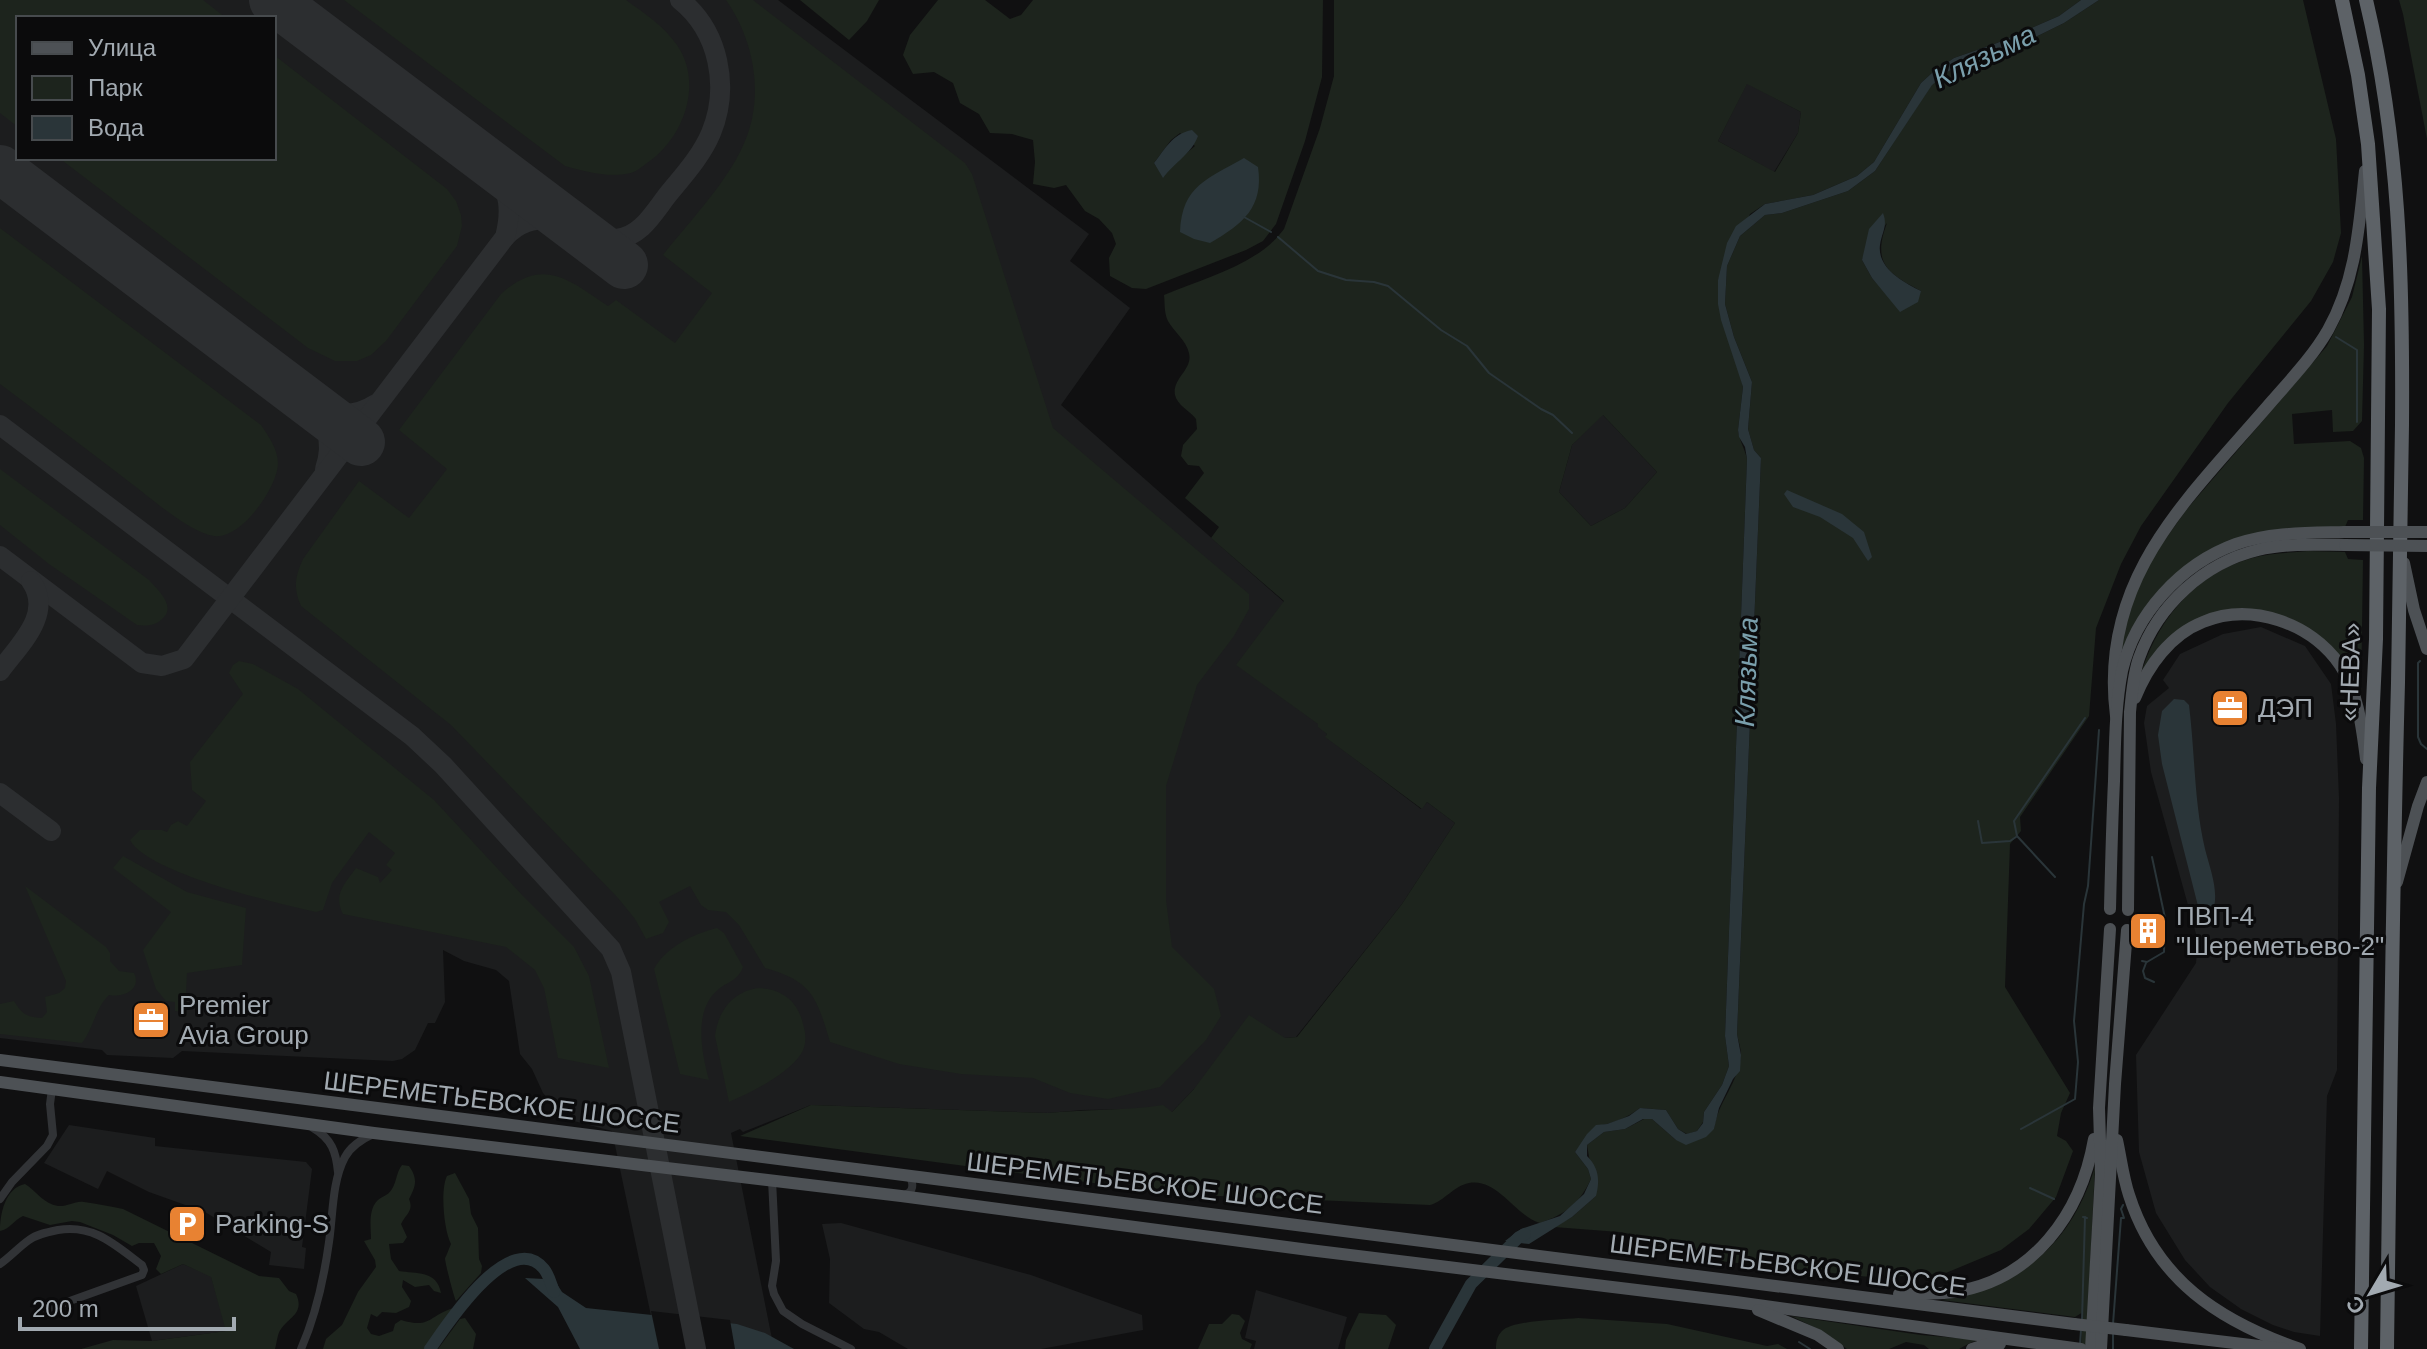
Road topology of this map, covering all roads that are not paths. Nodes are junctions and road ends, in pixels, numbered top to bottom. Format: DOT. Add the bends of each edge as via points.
graph roads {
  1 [pos="2342,0"];
  2 [pos="2366,0"];
  3 [pos="2368,144"];
  4 [pos="2427,532"];
  5 [pos="2345,538"];
  6 [pos="2427,546"];
  7 [pos="2401,550"];
  8 [pos="2427,649"];
  9 [pos="2130,712"];
  10 [pos="2116,716"];
  11 [pos="2427,782"];
  12 [pos="2369,788"];
  13 [pos="2393,901"];
  14 [pos="2110,909"];
  15 [pos="2128,910"];
  16 [pos="2110,929"];
  17 [pos="2127,930"];
  18 [pos="0,1060"];
  19 [pos="0,1082"];
  20 [pos="52,1089"];
  21 [pos="2099,1108"];
  22 [pos="2113,1121"];
  23 [pos="308,1124"];
  24 [pos="374,1133"];
  25 [pos="339,1173"];
  26 [pos="902,1174"];
  27 [pos="772,1180"];
  28 [pos="901,1196"];
  29 [pos="0,1199"];
  30 [pos="0,1264"];
  31 [pos="1850,1294"];
  32 [pos="1736,1302"];
  33 [pos="42,1311"];
  34 [pos="2030,1342"];
  35 [pos="2074,1348"];
  36 [pos="301,1349"];
  37 [pos="851,1349"];
  38 [pos="1838,1349"];
  39 [pos="1972,1349"];
  40 [pos="2081,1349"];
  41 [pos="2091,1349"];
  42 [pos="2101,1349"];
  43 [pos="2284,1349"];
  44 [pos="2300,1349"];
  45 [pos="2361,1349"];
  46 [pos="2387,1349"];
  1 -- 3 [label="highway, «НЕВА»"];
  2 -- 7 [label="highway, «НЕВА»" via="2395,164 2403,303"];
  3 -- 10 [label="main road" via="2353,271 2341,304 2308,360 2182,506 2147,557 2117,632 2112,684"];
  3 -- 12 [label="highway, «НЕВА»" via="2379,309"];
  4 -- 5 [label="main road, bridge"];
  5 -- 6 [label="main road, bridge"];
  5 -- 9 [label="main road" via="2259,550 2197,579 2162,615 2146,642"];
  5 -- 10 [label="main road" via="2258,538 2189,569 2153,606 2135,636"];
  7 -- 8 [label="main road"];
  7 -- 13 [label="highway, «НЕВА»"];
  9 -- 12 [label="main road" via="2156,659 2194,627 2225,616 2269,617 2323,645 2341,666 2363,735"];
  9 -- 15 [label="main road"];
  10 -- 14 [label="main road"];
  11 -- 13 [label="main road"];
  12 -- 45 [label="highway, «НЕВА»"];
  13 -- 46 [label="highway, «НЕВА»"];
  16 -- 21 [label="main road"];
  17 -- 22 [label="main road"];
  18 -- 26 [label="main road, ШЕРЕМЕТЬЕВСКОЕ ШОССЕ"];
  19 -- 20 [label="main road, ШЕРЕМЕТЬЕВСКОЕ ШОССЕ"];
  20 -- 23 [label="main road, ШЕРЕМЕТЬЕВСКОЕ ШОССЕ"];
  20 -- 29 [label="street" via="53,1135"];
  21 -- 31 [label="main road" via="2076,1200 2055,1232 2023,1263 1956,1292"];
  21 -- 41 [label="main road" via="2101,1174"];
  22 -- 42 [label="main road"];
  22 -- 44 [label="main road" via="2129,1194 2163,1261 2190,1291 2226,1318"];
  23 -- 24 [label="main road, ШЕРЕМЕТЬЕВСКОЕ ШОССЕ"];
  23 -- 25 [label="street" via="331,1143"];
  24 -- 25 [label="street" via="354,1145"];
  24 -- 27 [label="main road, ШЕРЕМЕТЬЕВСКОЕ ШОССЕ"];
  25 -- 36 [label="street" via="318,1299"];
  26 -- 28 [label="street" via="911,1179 912,1188"];
  26 -- 31 [label="main road, ШЕРЕМЕТЬЕВСКОЕ ШОССЕ"];
  27 -- 28 [label="main road, ШЕРЕМЕТЬЕВСКОЕ ШОССЕ"];
  27 -- 37 [label="street" via="774,1294 783,1311"];
  28 -- 32 [label="main road, ШЕРЕМЕТЬЕВСКОЕ ШОССЕ"];
  30 -- 33 [label="street" via="31,1239 75,1228 112,1242 142,1265 142,1275"];
  31 -- 43 [label="main road, ШЕРЕМЕТЬЕВСКОЕ ШОССЕ, bridge"];
  32 -- 34 [label="main road, ШЕРЕМЕТЬЕВСКОЕ ШОССЕ"];
  32 -- 38 [label="main road" via="1818,1335"];
  34 -- 35 [label="main road, ШЕРЕМЕТЬЕВСКОЕ ШОССЕ"];
  34 -- 39 [label="main road"];
  35 -- 40 [label="main road, ШЕРЕМЕТЬЕВСКОЕ ШОССЕ"];
}
